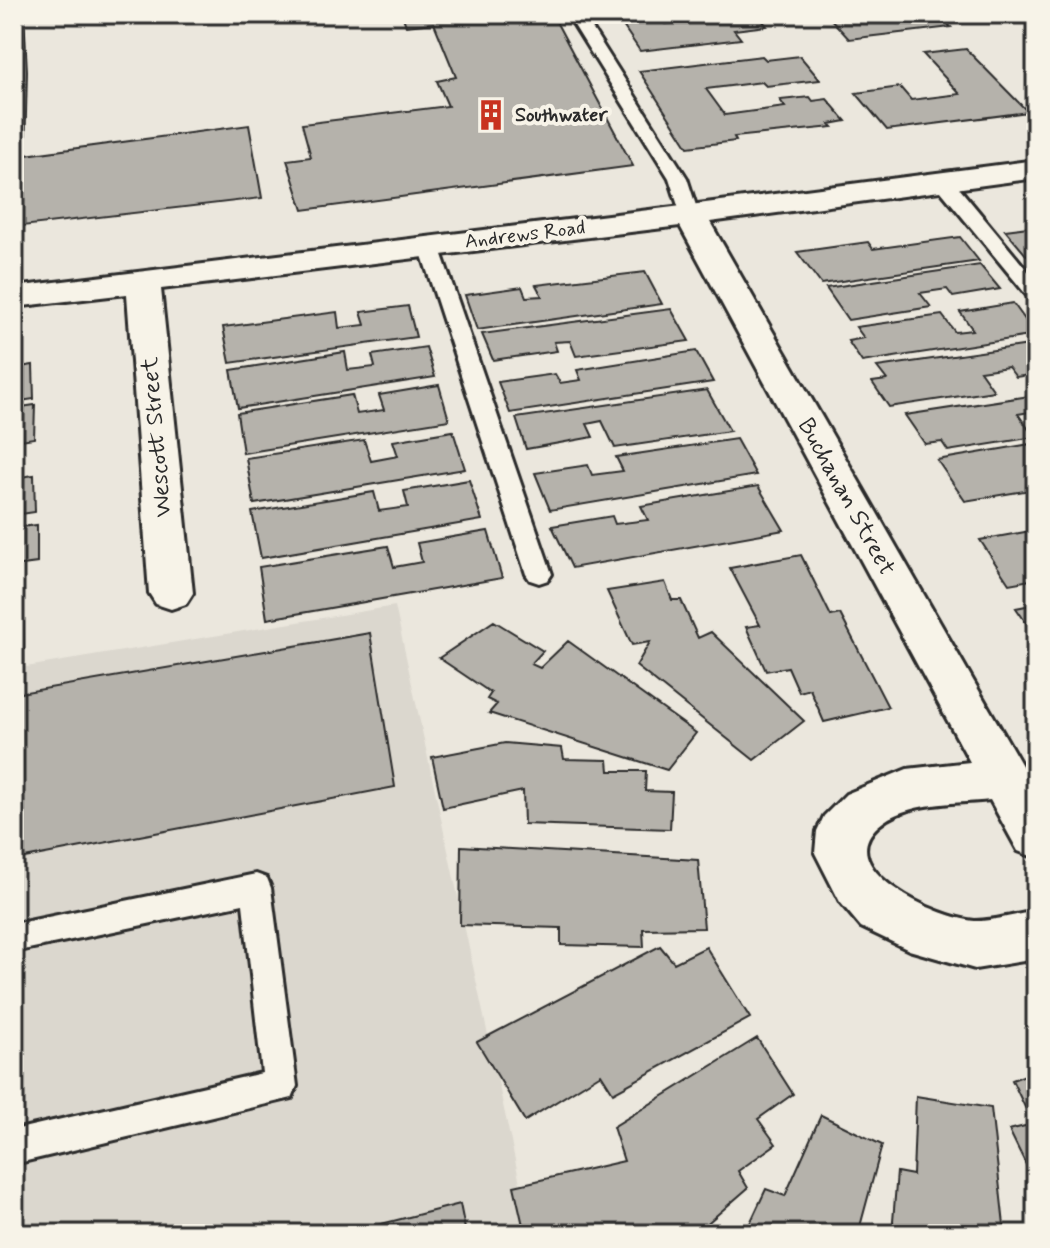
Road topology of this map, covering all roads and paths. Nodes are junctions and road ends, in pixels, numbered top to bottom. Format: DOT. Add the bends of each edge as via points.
graph roads {
  1 [pos="575,14"];
  2 [pos="1036,169"];
  3 [pos="943,181"];
  4 [pos="690,215"];
  5 [pos="429,246"];
  6 [pos="143,281"];
  7 [pos="1036,294"];
  8 [pos="14,297"];
  9 [pos="539,574"];
  10 [pos="171,593"];
  11 [pos="1004,778"];
  12 [pos="1036,836"];
  13 [pos="1036,935"];
  14 [pos="14,938"];
  15 [pos="14,1147"];
  1 -- 4 [label="lane" via="678,178"];
  2 -- 3 [label="street, Andrews Road"];
  3 -- 4 [label="street, Andrews Road"];
  3 -- 7 [label="lane"];
  4 -- 5 [label="street, Andrews Road"];
  4 -- 11 [label="street, Buchanan Street"];
  5 -- 6 [label="street, Andrews Road"];
  5 -- 9 [label="lane"];
  6 -- 8 [label="street, Andrews Road"];
  6 -- 10 [label="street, Wescott Street"];
  11 -- 12 [label="street, Buchanan Street"];
  11 -- 13 [label="street" via="907,789 863,809 842,831 840,853 879,910 928,933 975,945"];
  14 -- 15 [label="lane" via="256,888 280,1086"];
}
